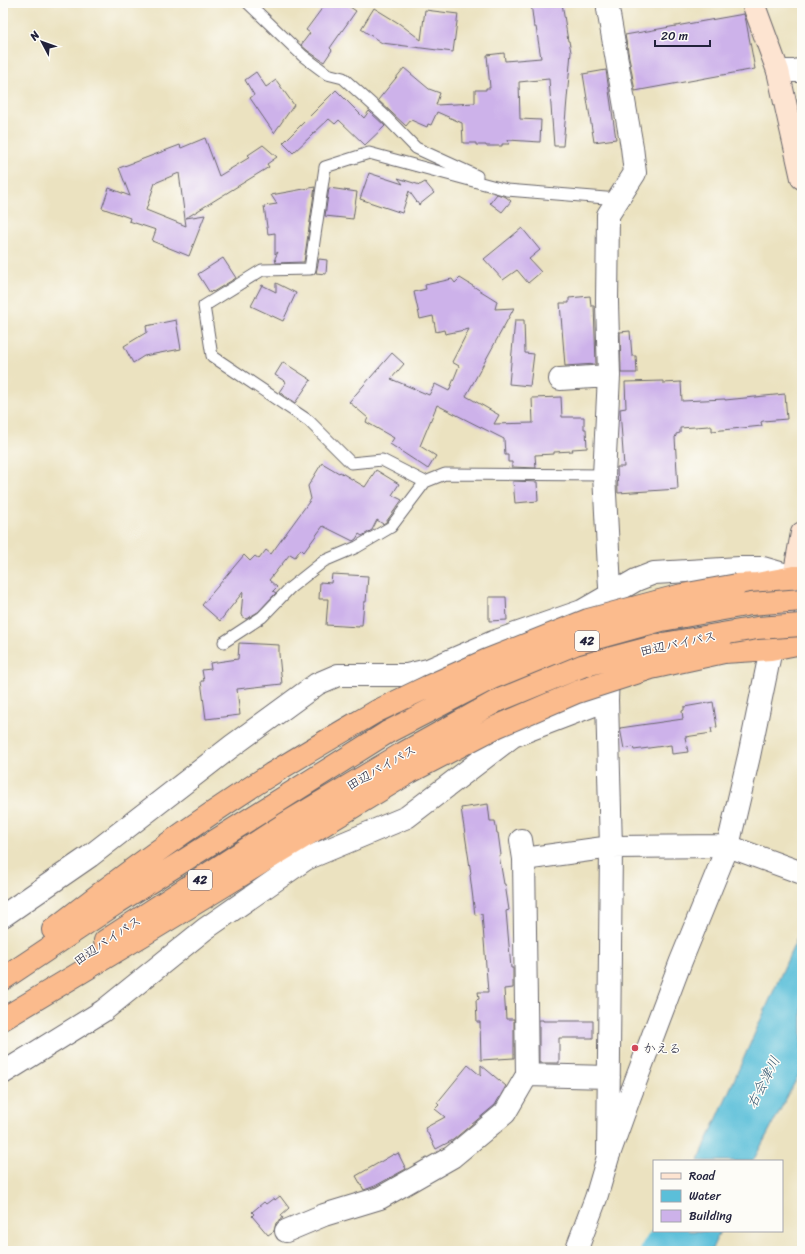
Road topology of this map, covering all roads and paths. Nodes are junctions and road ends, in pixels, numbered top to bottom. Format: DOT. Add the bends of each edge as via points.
graph roads {
  1 [pos="248,3"];
  2 [pos="608,3"];
  3 [pos="753,3"];
  4 [pos="792,70"];
  5 [pos="802,178"];
  6 [pos="507,190"];
  7 [pos="618,199"];
  8 [pos="608,376"];
  9 [pos="560,379"];
  10 [pos="604,475"];
  11 [pos="425,482"];
  12 [pos="802,533"];
  13 [pos="798,577"];
  14 [pos="611,595"];
  15 [pos="802,600"];
  16 [pos="802,625"];
  17 [pos="224,642"];
  18 [pos="802,643"];
  19 [pos="771,649"];
  20 [pos="607,700"];
  21 [pos="405,763"];
  22 [pos="611,847"];
  23 [pos="735,848"];
  24 [pos="802,873"];
  25 [pos="3,916"];
  26 [pos="3,969"];
  27 [pos="3,979"];
  28 [pos="3,1010"];
  29 [pos="3,1019"];
  30 [pos="3,1073"];
  31 [pos="527,1075"];
  32 [pos="608,1077"];
  33 [pos="608,1157"];
  34 [pos="286,1231"];
  35 [pos="576,1251"];
  1 -- 6 [label="lane" via="303,56 327,74 343,78 416,148"];
  2 -- 7 [label="street" via="635,173"];
  3 -- 4 [label="street"];
  4 -- 5 [label="street"];
  6 -- 7 [label="lane"];
  6 -- 11 [label="lane" via="369,153 325,167 310,269 262,270 204,306 212,356 309,421 351,463 382,460"];
  7 -- 8 [label="street" via="608,214"];
  8 -- 9 [label="street"];
  8 -- 10 [label="street"];
  10 -- 11 [label="lane" via="445,474"];
  10 -- 14 [label="street"];
  11 -- 17 [label="lane" via="391,527 357,547 324,561 290,588 262,617"];
  12 -- 13 [label="street"];
  13 -- 14 [label="street" via="762,568 654,573"];
  13 -- 19 [label="street"];
  13 -- 26 [label="highway, bridge" via="682,595 588,620 485,661 376,711 262,780 183,833 79,909"];
  14 -- 20 [label="street"];
  14 -- 25 [label="street" via="582,611 493,642 428,670 407,675 338,675 317,684 90,856"];
  15 -- 27 [label="highway, 田辺バイパス / 42, bridge" via="751,604 662,620 575,644 492,678 388,732 118,902"];
  16 -- 21 [label="highway, 田辺バイパス / 42, bridge" via="757,628 669,643 582,666 497,702"];
  18 -- 19 [label="highway"];
  19 -- 21 [label="highway, bridge" via="724,652 651,668 577,692"];
  19 -- 23 [label="street" via="749,756"];
  20 -- 22 [label="street"];
  20 -- 30 [label="street" via="513,736 407,817 306,859 204,929 103,1011"];
  21 -- 28 [label="highway, 田辺バイパス / 42" via="285,824"];
  21 -- 29 [label="highway" via="154,928"];
  22 -- 23 [label="street"];
  22 -- 31 [label="street" via="522,849"];
  22 -- 32 [label="street"];
  23 -- 24 [label="street"];
  23 -- 33 [label="street" via="681,960"];
  31 -- 32 [label="street"];
  31 -- 34 [label="street" via="505,1113 452,1157 380,1198 324,1215"];
  32 -- 33 [label="street"];
  33 -- 35 [label="street"];
}
